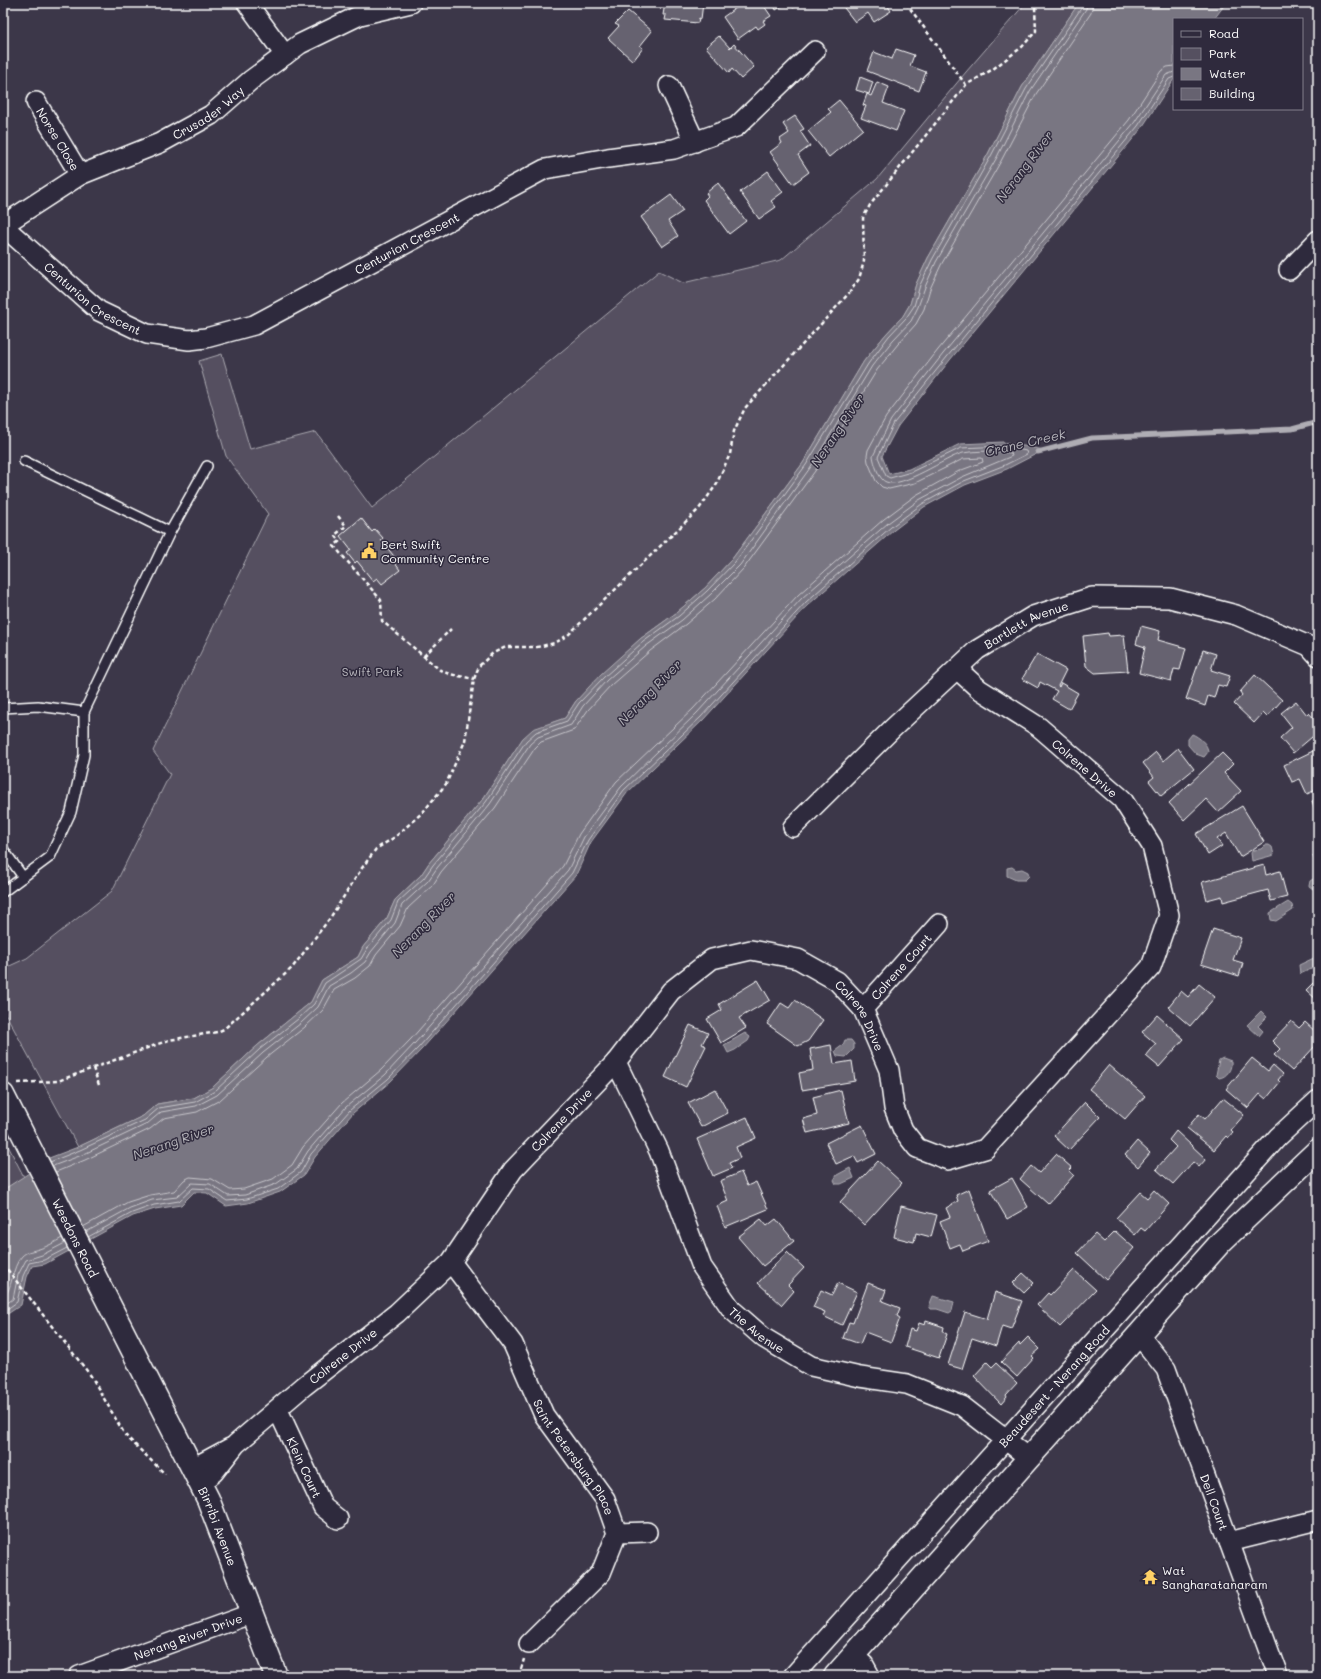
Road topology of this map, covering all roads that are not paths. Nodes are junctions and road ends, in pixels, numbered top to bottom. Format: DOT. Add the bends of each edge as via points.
graph roads {
  1 [pos="247,3"];
  2 [pos="411,3"];
  3 [pos="815,51"];
  4 [pos="284,55"];
  5 [pos="669,86"];
  6 [pos="36,102"];
  7 [pos="695,142"];
  8 [pos="80,175"];
  9 [pos="3,225"];
  10 [pos="1318,240"];
  11 [pos="1289,270"];
  12 [pos="24,461"];
  13 [pos="207,466"];
  14 [pos="170,532"];
  15 [pos="1318,656"];
  16 [pos="957,669"];
  17 [pos="3,708"];
  18 [pos="84,712"];
  19 [pos="793,827"];
  20 [pos="3,849"];
  21 [pos="23,877"];
  22 [pos="3,892"];
  23 [pos="939,924"];
  24 [pos="863,1009"];
  25 [pos="616,1062"];
  26 [pos="9,1089"];
  27 [pos="1318,1100"];
  28 [pos="1318,1150"];
  29 [pos="451,1262"];
  30 [pos="1139,1335"];
  31 [pos="149,1381"];
  32 [pos="278,1410"];
  33 [pos="1005,1439"];
  34 [pos="1029,1458"];
  35 [pos="196,1475"];
  36 [pos="338,1519"];
  37 [pos="1318,1520"];
  38 [pos="647,1532"];
  39 [pos="617,1533"];
  40 [pos="1229,1542"];
  41 [pos="253,1613"];
  42 [pos="529,1644"];
  43 [pos="854,1656"];
  44 [pos="78,1676"];
  45 [pos="276,1676"];
  46 [pos="792,1676"];
  47 [pos="835,1676"];
  48 [pos="839,1676"];
  49 [pos="870,1676"];
  50 [pos="1278,1676"];
  1 -- 4 [label="street"];
  2 -- 4 [label="street, Crusader Way" via="360,16 300,44"];
  3 -- 7 [label="street, Centurion Crescent" via="736,128"];
  4 -- 8 [label="street, Crusader Way" via="211,115 160,144"];
  5 -- 7 [label="street"];
  6 -- 8 [label="street, Norse Close"];
  7 -- 9 [label="street, Centurion Crescent" via="674,149 545,170 254,324 206,338 189,340 147,334 99,311"];
  8 -- 9 [label="street, Crusader Way"];
  10 -- 11 [label="street"];
  12 -- 14 [label="lane"];
  13 -- 14 [label="lane"];
  14 -- 18 [label="lane"];
  15 -- 16 [label="street, Bartlett Avenue" via="1309,646 1236,615 1170,598 1092,597 1033,616 977,650"];
  16 -- 19 [label="street, Bartlett Avenue" via="892,728"];
  16 -- 24 [label="street, Colrene Drive" via="979,689 1039,727 1122,799 1152,846 1169,916 1151,967 985,1149 963,1156 948,1160 917,1148 903,1130 894,1108 889,1070"];
  17 -- 18 [label="lane" via="38,706"];
  18 -- 21 [label="lane" via="84,755 71,812 50,857"];
  20 -- 21 [label="lane"];
  21 -- 22 [label="lane"];
  23 -- 24 [label="street, Colrene Court"];
  24 -- 25 [label="street, Colrene Drive" via="837,981 798,959 751,950 712,959 671,991"];
  25 -- 29 [label="street, Colrene Drive" via="513,1170"];
  25 -- 33 [label="street, The Avenue" via="659,1151 702,1267 732,1310 764,1338 811,1366 913,1387 962,1406"];
  26 -- 31 [label="main road, Weedons Road"];
  27 -- 33 [label="street, Beaudesert - Nerang Road" via="1278,1137"];
  28 -- 30 [label="main road" via="1221,1242"];
  29 -- 32 [label="street, Colrene Drive" via="397,1313 304,1386"];
  29 -- 39 [label="street, Saint Petersburg Place" via="512,1344 544,1415 604,1499"];
  30 -- 34 [label="main road"];
  30 -- 40 [label="street, Dell Court" via="1166,1369"];
  31 -- 35 [label="main road, Birribi Avenue"];
  32 -- 35 [label="street, Colrene Drive"];
  32 -- 36 [label="street, Klein Court" via="323,1508"];
  33 -- 34 [label="street, The Avenue"];
  33 -- 46 [label="street, Beaudesert - Nerang Road"];
  34 -- 43 [label="main road"];
  35 -- 41 [label="main road, Birribi Avenue"];
  37 -- 40 [label="street"];
  38 -- 39 [label="street"];
  39 -- 42 [label="street" via="601,1573"];
  40 -- 50 [label="street, Dell Court"];
  41 -- 44 [label="street, Nerang River Drive"];
  41 -- 45 [label="main road, Birribi Avenue"];
  43 -- 47 [label="main road"];
  43 -- 48 [label="main road"];
  43 -- 49 [label="street" via="864,1665"];
}
